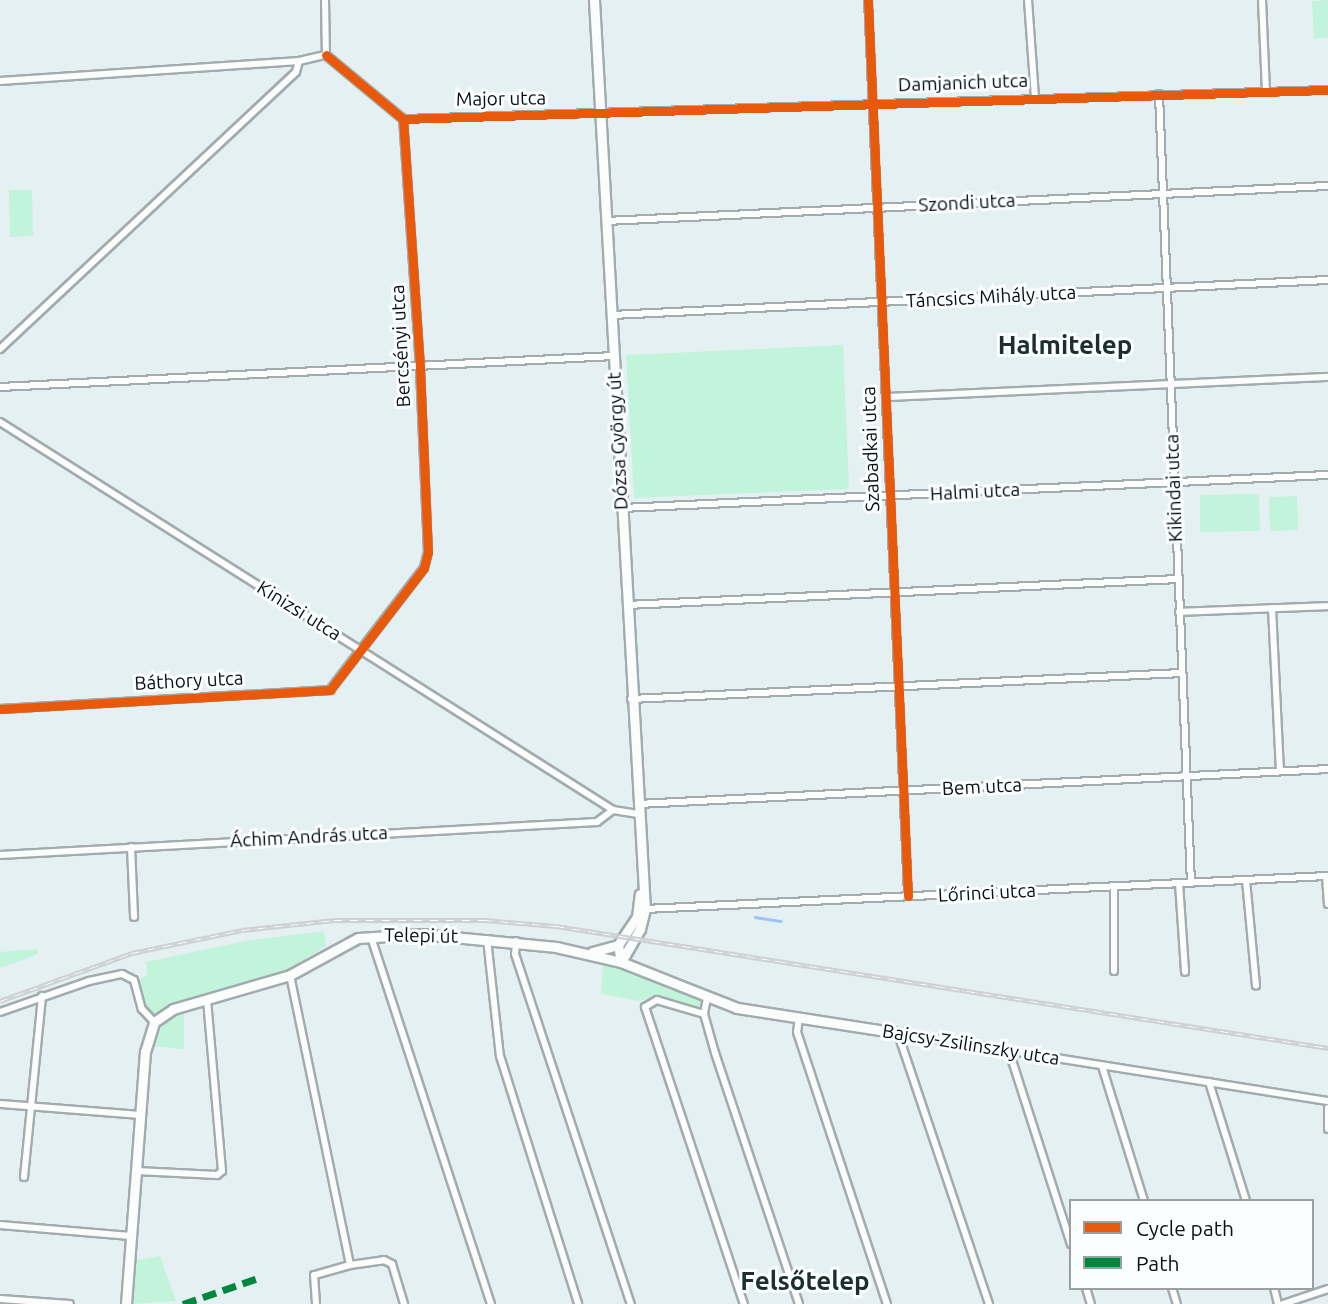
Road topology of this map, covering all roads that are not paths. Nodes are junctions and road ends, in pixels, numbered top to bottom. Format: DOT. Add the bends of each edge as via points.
graph roads {
  1 [pos="325,0"];
  2 [pos="594,0"];
  3 [pos="869,0"];
  4 [pos="1028,0"];
  5 [pos="1262,0"];
  6 [pos="326,55"];
  7 [pos="299,61"];
  8 [pos="0,81"];
  9 [pos="1328,90"];
  10 [pos="1266,91"];
  11 [pos="1159,94"];
  12 [pos="1035,98"];
  13 [pos="874,105"];
  14 [pos="600,115"];
  15 [pos="403,119"];
  16 [pos="1328,186"];
  17 [pos="1161,194"];
  18 [pos="878,207"];
  19 [pos="606,221"];
  20 [pos="1328,280"];
  21 [pos="1165,288"];
  22 [pos="882,302"];
  23 [pos="612,315"];
  24 [pos="0,349"];
  25 [pos="614,356"];
  26 [pos="420,367"];
  27 [pos="1328,376"];
  28 [pos="1169,383"];
  29 [pos="0,387"];
  30 [pos="886,397"];
  31 [pos="0,422"];
  32 [pos="1328,475"];
  33 [pos="1173,483"];
  34 [pos="890,496"];
  35 [pos="622,508"];
  36 [pos="1178,579"];
  37 [pos="894,592"];
  38 [pos="626,605"];
  39 [pos="1328,606"];
  40 [pos="1272,608"];
  41 [pos="1179,612"];
  42 [pos="363,652"];
  43 [pos="1182,673"];
  44 [pos="899,686"];
  45 [pos="631,699"];
  46 [pos="0,709"];
  47 [pos="1328,769"];
  48 [pos="1280,771"];
  49 [pos="1186,777"];
  50 [pos="903,790"];
  51 [pos="637,804"];
  52 [pos="613,810"];
  53 [pos="637,814"];
  54 [pos="131,847"];
  55 [pos="0,855"];
  56 [pos="1327,876"];
  57 [pos="1246,880"];
  58 [pos="641,882"];
  59 [pos="1179,883"];
  60 [pos="1191,883"];
  61 [pos="1114,887"];
  62 [pos="908,896"];
  63 [pos="1328,904"];
  64 [pos="645,909"];
  65 [pos="134,917"];
  66 [pos="371,936"];
  67 [pos="486,939"];
  68 [pos="516,941"];
  69 [pos="618,945"];
  70 [pos="587,953"];
  71 [pos="621,962"];
  72 [pos="1114,971"];
  73 [pos="1185,972"];
  74 [pos="290,975"];
  75 [pos="1256,986"];
  76 [pos="42,996"];
  77 [pos="707,998"];
  78 [pos="207,1000"];
  79 [pos="0,1012"];
  80 [pos="704,1014"];
  81 [pos="799,1018"];
  82 [pos="154,1022"];
  83 [pos="898,1033"];
  84 [pos="1009,1051"];
  85 [pos="1102,1066"];
  86 [pos="1209,1082"];
  87 [pos="1328,1101"];
  88 [pos="0,1104"];
  89 [pos="31,1107"];
  90 [pos="1328,1108"];
  91 [pos="141,1115"];
  92 [pos="1328,1129"];
  93 [pos="136,1171"];
  94 [pos="24,1177"];
  95 [pos="1143,1199"];
  96 [pos="1245,1199"];
  97 [pos="0,1225"];
  98 [pos="131,1236"];
  99 [pos="1069,1238"];
  100 [pos="350,1265"];
  101 [pos="1328,1289"];
  102 [pos="0,1299"];
  103 [pos="70,1304"];
  104 [pos="126,1304"];
  105 [pos="316,1304"];
  106 [pos="404,1304"];
  107 [pos="491,1304"];
  108 [pos="578,1304"];
  109 [pos="631,1304"];
  110 [pos="744,1304"];
  111 [pos="799,1304"];
  112 [pos="887,1304"];
  113 [pos="989,1304"];
  114 [pos="1280,1304"];
  1 -- 6 [label="street"];
  2 -- 14 [label="main road, Dózsa György út"];
  3 -- 13 [label="street, Szabadkai utca"];
  4 -- 12 [label="street"];
  5 -- 10 [label="street"];
  6 -- 7 [label="street"];
  6 -- 15 [label="street"];
  7 -- 8 [label="street"];
  7 -- 24 [label="street" via="296,72"];
  9 -- 10 [label="street, Damjanich utca"];
  10 -- 11 [label="street, Damjanich utca"];
  11 -- 12 [label="street, Damjanich utca"];
  11 -- 17 [label="street, Kikindai utca"];
  12 -- 13 [label="street, Damjanich utca"];
  13 -- 14 [label="street, Damjanich utca"];
  13 -- 18 [label="street, Szabadkai utca"];
  14 -- 15 [label="street, Major utca"];
  14 -- 19 [label="main road, Dózsa György út"];
  15 -- 26 [label="street, Bercsényi utca"];
  16 -- 17 [label="street, Szondi utca"];
  17 -- 18 [label="street, Szondi utca"];
  17 -- 21 [label="street, Kikindai utca"];
  18 -- 19 [label="street, Szondi utca"];
  18 -- 22 [label="street, Szabadkai utca"];
  19 -- 23 [label="main road, Dózsa György út"];
  20 -- 21 [label="street, Táncsics Mihály utca"];
  21 -- 22 [label="street, Táncsics Mihály utca"];
  21 -- 28 [label="street, Kikindai utca"];
  22 -- 23 [label="street, Táncsics Mihály utca"];
  22 -- 30 [label="street, Szabadkai utca"];
  23 -- 25 [label="main road, Dózsa György út"];
  25 -- 26 [label="street"];
  25 -- 35 [label="main road, Dózsa György út"];
  26 -- 29 [label="street"];
  26 -- 42 [label="street, Bercsényi utca" via="427,561"];
  27 -- 28 [label="street"];
  28 -- 30 [label="street"];
  28 -- 33 [label="street, Kikindai utca"];
  30 -- 34 [label="street, Szabadkai utca"];
  31 -- 42 [label="street, Kinizsi utca"];
  32 -- 33 [label="street, Halmi utca"];
  33 -- 34 [label="street, Halmi utca"];
  33 -- 36 [label="street, Kikindai utca"];
  34 -- 35 [label="street, Halmi utca"];
  34 -- 37 [label="street, Szabadkai utca"];
  35 -- 38 [label="main road, Dózsa György út"];
  36 -- 37 [label="street"];
  36 -- 41 [label="street, Kikindai utca"];
  37 -- 38 [label="street"];
  37 -- 44 [label="street, Szabadkai utca"];
  38 -- 45 [label="main road, Dózsa György út"];
  39 -- 40 [label="street"];
  40 -- 41 [label="street"];
  40 -- 48 [label="street"];
  41 -- 43 [label="street, Kikindai utca"];
  42 -- 46 [label="street, Báthory utca" via="340,683 324,691"];
  42 -- 52 [label="street, Kinizsi utca"];
  43 -- 44 [label="street"];
  43 -- 49 [label="street, Kikindai utca"];
  44 -- 45 [label="street"];
  44 -- 50 [label="street, Szabadkai utca"];
  45 -- 51 [label="main road, Dózsa György út"];
  47 -- 48 [label="street, Bem utca"];
  48 -- 49 [label="street, Bem utca"];
  49 -- 50 [label="street, Bem utca"];
  49 -- 60 [label="street, Kikindai utca"];
  50 -- 51 [label="street, Bem utca"];
  50 -- 62 [label="street, Szabadkai utca"];
  51 -- 53 [label="main road, Dózsa György út"];
  52 -- 53 [label="street, Kinizsi utca"];
  52 -- 54 [label="street, Áchim András utca" via="597,822"];
  53 -- 58 [label="main road, Dózsa György út"];
  54 -- 55 [label="street, Áchim András utca"];
  54 -- 65 [label="street"];
  56 -- 57 [label="street, Lőrinci utca"];
  56 -- 63 [label="street"];
  57 -- 60 [label="street, Lőrinci utca"];
  57 -- 75 [label="street"];
  58 -- 64 [label="main road, Dózsa György út"];
  58 -- 69 [label="main road, Dózsa György út" via="637,917"];
  59 -- 60 [label="street, Lőrinci utca"];
  59 -- 61 [label="street, Lőrinci utca"];
  59 -- 73 [label="street"];
  61 -- 62 [label="street, Lőrinci utca"];
  61 -- 72 [label="street"];
  62 -- 64 [label="street, Lőrinci utca"];
  64 -- 71 [label="main road, Dózsa György út" via="640,929"];
  66 -- 67 [label="main road, Telepi út"];
  66 -- 74 [label="main road, Telepi út" via="336,948"];
  66 -- 107 [label="street"];
  67 -- 68 [label="main road, Telepi út"];
  67 -- 108 [label="street" via="500,1056"];
  68 -- 70 [label="main road, Telepi út"];
  68 -- 109 [label="street" via="515,954"];
  69 -- 70 [label="main road"];
  69 -- 71 [label="main road"];
  70 -- 71 [label="main road, Telepi út"];
  71 -- 77 [label="main road, Bajcsy-Zsilinszky utca"];
  74 -- 78 [label="main road, Telepi út"];
  74 -- 100 [label="street"];
  76 -- 79 [label="street"];
  76 -- 82 [label="street" via="127,974 140,991 142,1009"];
  76 -- 89 [label="street"];
  77 -- 80 [label="street"];
  77 -- 81 [label="main road, Bajcsy-Zsilinszky utca"];
  78 -- 82 [label="main road, Telepi út" via="173,1009"];
  78 -- 93 [label="street" via="222,1171 217,1175"];
  80 -- 110 [label="street" via="657,1000 645,1007"];
  80 -- 111 [label="street"];
  81 -- 83 [label="main road, Bajcsy-Zsilinszky utca"];
  81 -- 112 [label="street" via="797,1032"];
  82 -- 91 [label="main road" via="145,1052"];
  83 -- 84 [label="street, Bajcsy-Zsilinszky utca"];
  83 -- 113 [label="street"];
  84 -- 85 [label="street, Bajcsy-Zsilinszky utca"];
  84 -- 99 [label="street"];
  85 -- 86 [label="street, Bajcsy-Zsilinszky utca"];
  85 -- 95 [label="street"];
  86 -- 87 [label="street, Bajcsy-Zsilinszky utca"];
  86 -- 96 [label="street"];
  88 -- 89 [label="street"];
  89 -- 91 [label="street"];
  89 -- 94 [label="street"];
  90 -- 92 [label="street"];
  91 -- 93 [label="main road"];
  93 -- 98 [label="main road"];
  97 -- 98 [label="street"];
  98 -- 104 [label="main road"];
  100 -- 105 [label="street" via="314,1275"];
  100 -- 106 [label="street" via="384,1260 392,1264"];
  101 -- 114 [label="street"];
  102 -- 103 [label="street"];
}
